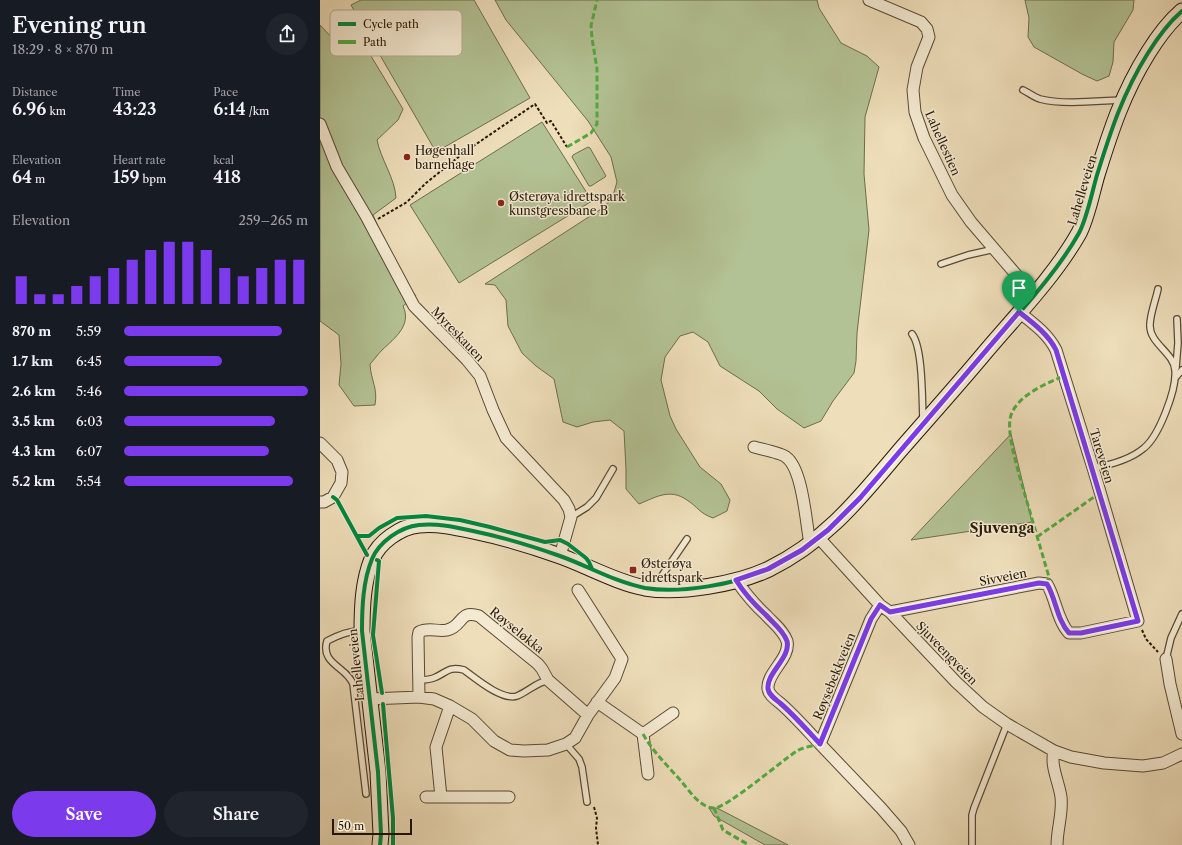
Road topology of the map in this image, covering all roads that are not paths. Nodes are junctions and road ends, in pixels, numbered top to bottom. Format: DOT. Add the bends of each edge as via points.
graph roads {
  1 [pos="869,0"];
  2 [pos="1182,11"];
  3 [pos="1023,90"];
  4 [pos="1122,100"];
  5 [pos="320,124"];
  6 [pos="995,249"];
  7 [pos="941,264"];
  8 [pos="1158,289"];
  9 [pos="1035,294"];
  10 [pos="1019,312"];
  11 [pos="1177,319"];
  12 [pos="912,334"];
  13 [pos="1182,370"];
  14 [pos="1175,378"];
  15 [pos="923,424"];
  16 [pos="320,443"];
  17 [pos="754,447"];
  18 [pos="1093,468"];
  19 [pos="612,469"];
  20 [pos="320,502"];
  21 [pos="571,517"];
  22 [pos="687,539"];
  23 [pos="814,541"];
  24 [pos="560,556"];
  25 [pos="736,580"];
  26 [pos="656,589"];
  27 [pos="578,590"];
  28 [pos="880,605"];
  29 [pos="890,612"];
  30 [pos="1182,614"];
  31 [pos="1138,621"];
  32 [pos="362,631"];
  33 [pos="1166,660"];
  34 [pos="419,680"];
  35 [pos="548,680"];
  36 [pos="419,697"];
  37 [pos="370,699"];
  38 [pos="597,702"];
  39 [pos="450,706"];
  40 [pos="673,713"];
  41 [pos="588,715"];
  42 [pos="1007,724"];
  43 [pos="643,734"];
  44 [pos="1182,734"];
  45 [pos="566,744"];
  46 [pos="820,744"];
  47 [pos="1054,750"];
  48 [pos="1182,754"];
  49 [pos="648,774"];
  50 [pos="366,794"];
  51 [pos="441,797"];
  52 [pos="509,797"];
  53 [pos="426,798"];
  54 [pos="587,802"];
  55 [pos="380,845"];
  56 [pos="909,845"];
  57 [pos="972,845"];
  58 [pos="1057,845"];
  1 -- 6 [label="street, Lahellestien" via="921,22 927,29 929,38 917,67 913,90 915,112 924,138 952,195"];
  2 -- 4 [label="street, Lahelleveien" via="1160,34"];
  3 -- 4 [label="lane" via="1042,99 1065,102"];
  4 -- 9 [label="street, Lahelleveien" via="1080,231"];
  5 -- 21 [label="street, Myreskauen" via="338,167 414,306 480,376 506,438 564,500"];
  6 -- 7 [label="lane"];
  6 -- 9 [label="street, Lahellestien"];
  8 -- 14 [label="lane" via="1150,326 1156,341 1174,365"];
  9 -- 10 [label="street, Lahelleveien"];
  10 -- 15 [label="street, Lahelleveien"];
  10 -- 18 [label="street, Tareveien" via="1051,340 1056,350"];
  11 -- 14 [label="lane"];
  12 -- 15 [label="lane" via="918,346"];
  13 -- 14 [label="lane"];
  14 -- 18 [label="lane" via="1166,410 1147,446 1120,461"];
  15 -- 23 [label="street, Lahelleveien" via="860,498"];
  16 -- 20 [label="street" via="337,460 342,472 341,482 333,497"];
  17 -- 23 [label="street" via="786,456 794,466"];
  18 -- 31 [label="street, Tareveien"];
  19 -- 21 [label="lane" via="596,498"];
  21 -- 24 [label="street"];
  22 -- 26 [label="lane"];
  23 -- 25 [label="street, Lahelleveien" via="768,569"];
  23 -- 28 [label="street, Sjuveengveien"];
  24 -- 26 [label="street, Lahelleveien" via="620,580"];
  24 -- 32 [label="street, Lahelleveien" via="491,535 449,526 418,525 404,529 380,546 372,558 364,590"];
  25 -- 26 [label="street, Lahelleveien" via="686,589"];
  25 -- 46 [label="street" via="748,596 783,631 787,643 784,656 769,682 768,689 771,695 788,709"];
  27 -- 38 [label="street" via="622,659 615,678"];
  28 -- 29 [label="street, Sjuveengveien"];
  28 -- 46 [label="street, Røysebekkveien" via="871,619"];
  29 -- 31 [label="street, Sivveien" via="1039,583 1047,584 1052,592 1064,628 1069,633 1081,633"];
  29 -- 42 [label="street, Sjuveengveien" via="956,682 983,707"];
  30 -- 33 [label="lane" via="1171,638"];
  32 -- 37 [label="street, Lahelleveien"];
  32 -- 50 [label="lane" via="337,636 327,641 326,645 330,661 348,675 353,684"];
  33 -- 44 [label="street"];
  34 -- 35 [label="lane" via="433,678 449,669 458,668 498,693 512,697"];
  34 -- 35 [label="street, Røyseløkka" via="419,632 424,629 453,628 466,614 472,613 538,664"];
  34 -- 36 [label="street, Røyseløkka"];
  35 -- 41 [label="street, Røyseløkka"];
  36 -- 37 [label="street"];
  36 -- 39 [label="street" via="434,699"];
  37 -- 55 [label="street, Lahelleveien" via="379,787"];
  38 -- 41 [label="street"];
  38 -- 43 [label="street"];
  39 -- 45 [label="street" via="472,719 494,741 510,750 548,750"];
  39 -- 51 [label="street" via="436,747"];
  40 -- 43 [label="street"];
  41 -- 45 [label="street" via="575,738"];
  42 -- 47 [label="street, Sjuveengveien"];
  42 -- 57 [label="lane" via="974,808"];
  43 -- 49 [label="street"];
  45 -- 54 [label="lane" via="579,759 582,767"];
  46 -- 56 [label="street" via="881,808 901,831"];
  47 -- 48 [label="street, Sjuveengveien" via="1071,757 1104,763 1143,766 1163,763"];
  47 -- 58 [label="street" via="1053,761 1061,797"];
  51 -- 52 [label="street"];
  51 -- 53 [label="street"];
}
